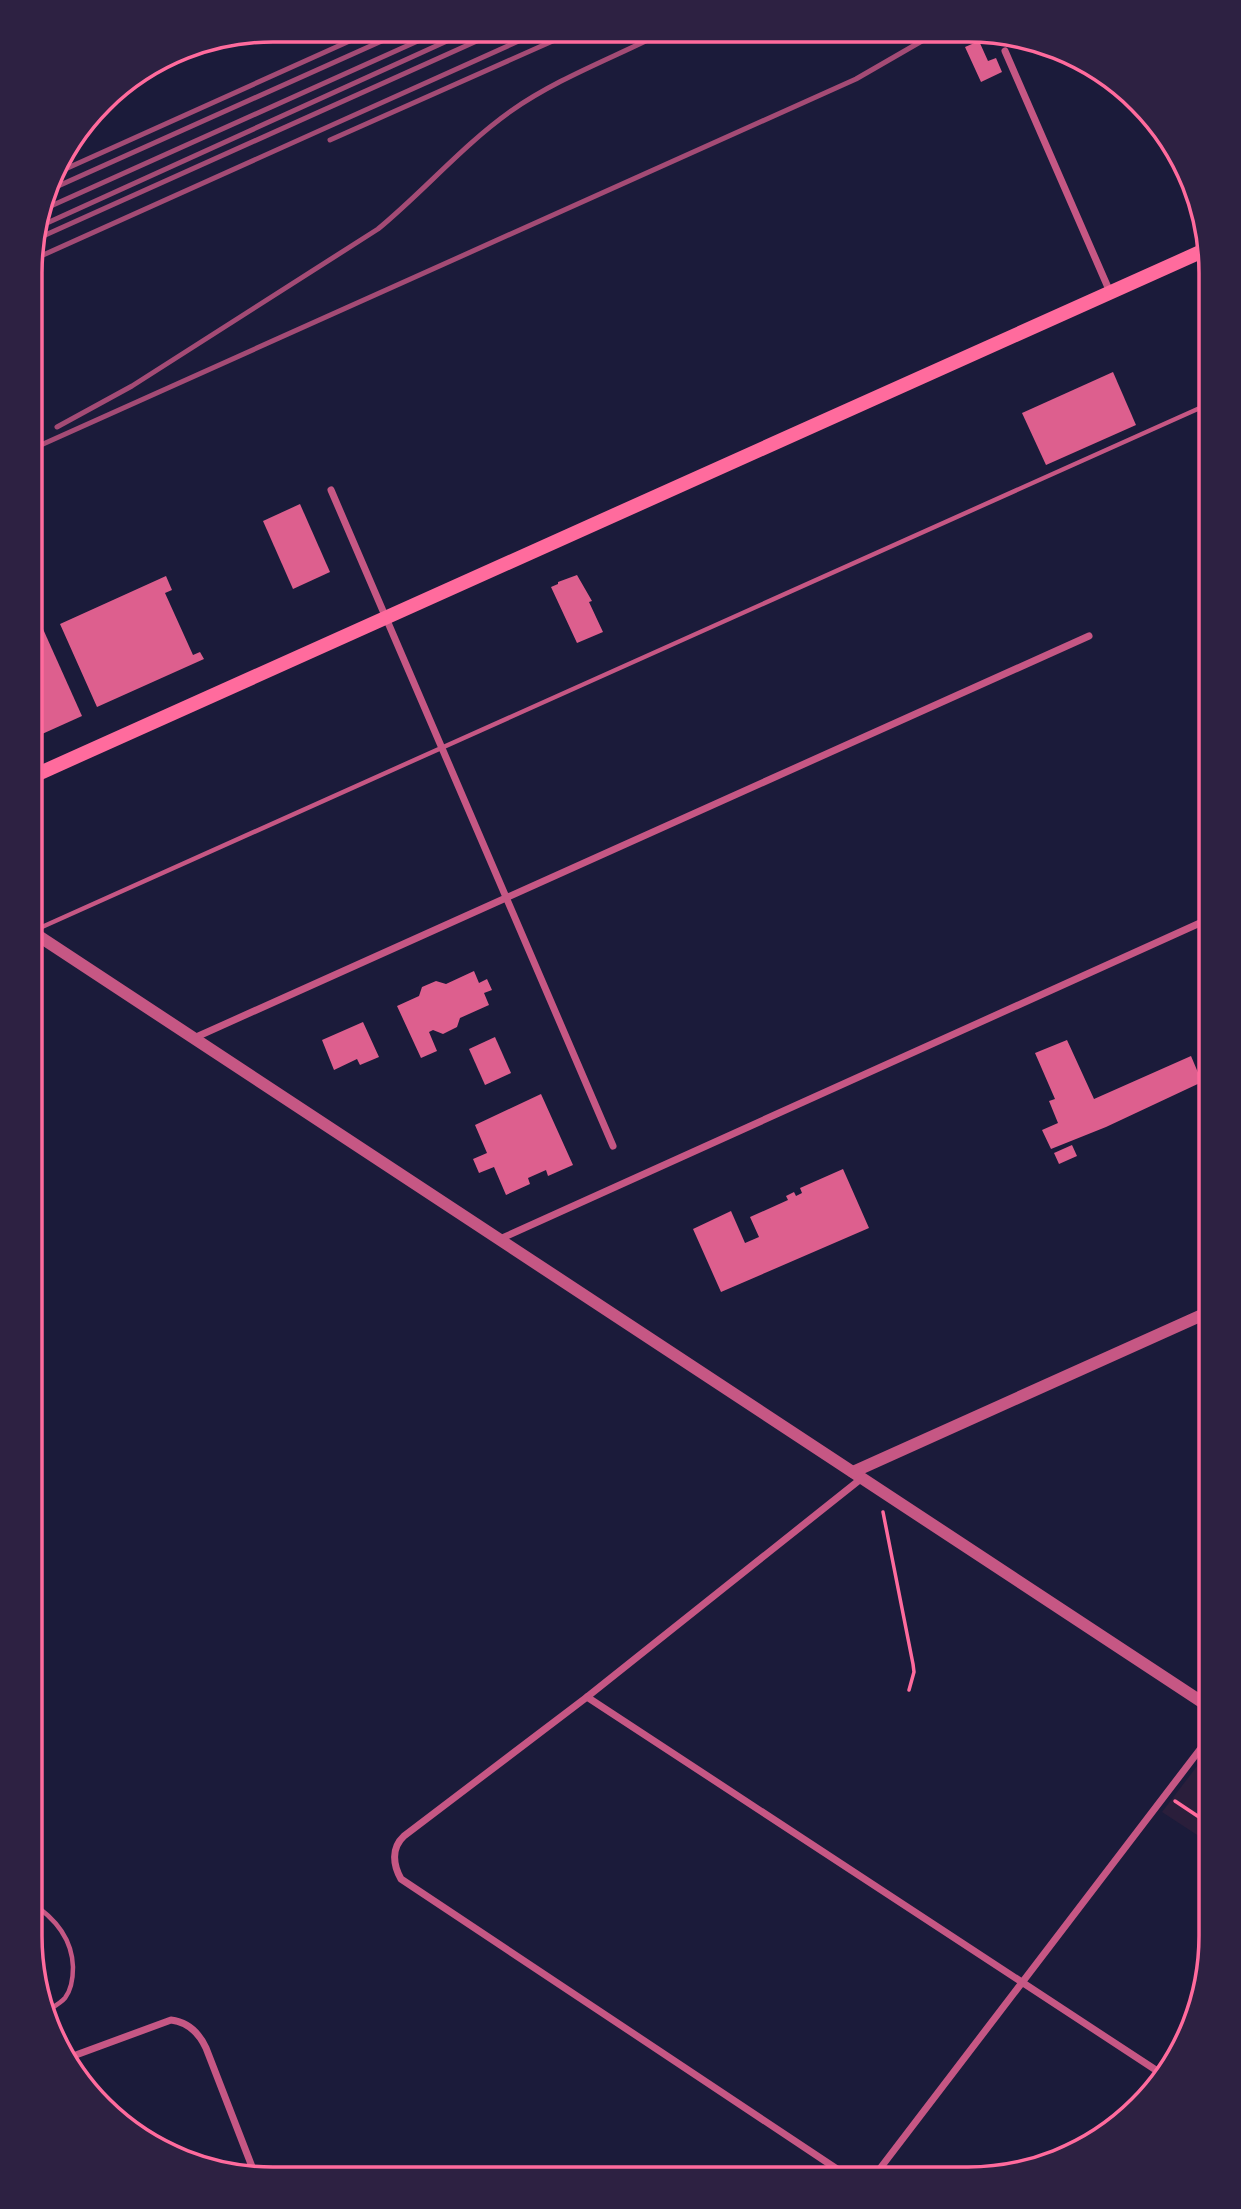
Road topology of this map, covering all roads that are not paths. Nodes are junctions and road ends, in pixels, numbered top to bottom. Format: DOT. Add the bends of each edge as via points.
graph roads {
  1 [pos="1005,51"];
  2 [pos="1198,253"];
  3 [pos="1110,292"];
  4 [pos="1199,408"];
  5 [pos="331,490"];
  6 [pos="385,618"];
  7 [pos="1089,636"];
  8 [pos="442,749"];
  9 [pos="42,772"];
  10 [pos="506,897"];
  11 [pos="1199,923"];
  12 [pos="42,928"];
  13 [pos="42,939"];
  14 [pos="194,1038"];
  15 [pos="613,1146"];
  16 [pos="500,1239"];
  17 [pos="1199,1317"];
  18 [pos="858,1475"];
  19 [pos="587,1696"];
  20 [pos="1199,1700"];
  21 [pos="1199,1750"];
  22 [pos="42,1910"];
  23 [pos="1023,1983"];
  24 [pos="53,2007"];
  25 [pos="76,2055"];
  26 [pos="1155,2070"];
  27 [pos="252,2166"];
  28 [pos="834,2167"];
  29 [pos="881,2167"];
  1 -- 3 [label="street"];
  2 -- 3 [label="main road"];
  3 -- 6 [label="main road"];
  4 -- 8 [label="lane"];
  5 -- 6 [label="street"];
  6 -- 8 [label="street"];
  6 -- 9 [label="main road"];
  7 -- 10 [label="street"];
  8 -- 10 [label="street"];
  8 -- 12 [label="lane"];
  10 -- 14 [label="street"];
  10 -- 15 [label="street"];
  11 -- 16 [label="street"];
  13 -- 14 [label="street"];
  14 -- 16 [label="street"];
  16 -- 18 [label="street"];
  17 -- 18 [label="street"];
  18 -- 19 [label="street"];
  18 -- 20 [label="street"];
  19 -- 23 [label="street"];
  19 -- 28 [label="street" via="404,1836 394,1858 401,1880"];
  21 -- 23 [label="street"];
  22 -- 24 [label="lane" via="63,1930 73,1952 73,1982 65,1998"];
  23 -- 26 [label="street"];
  23 -- 29 [label="street"];
  25 -- 27 [label="street" via="171,2020 190,2027 206,2048"];
}
